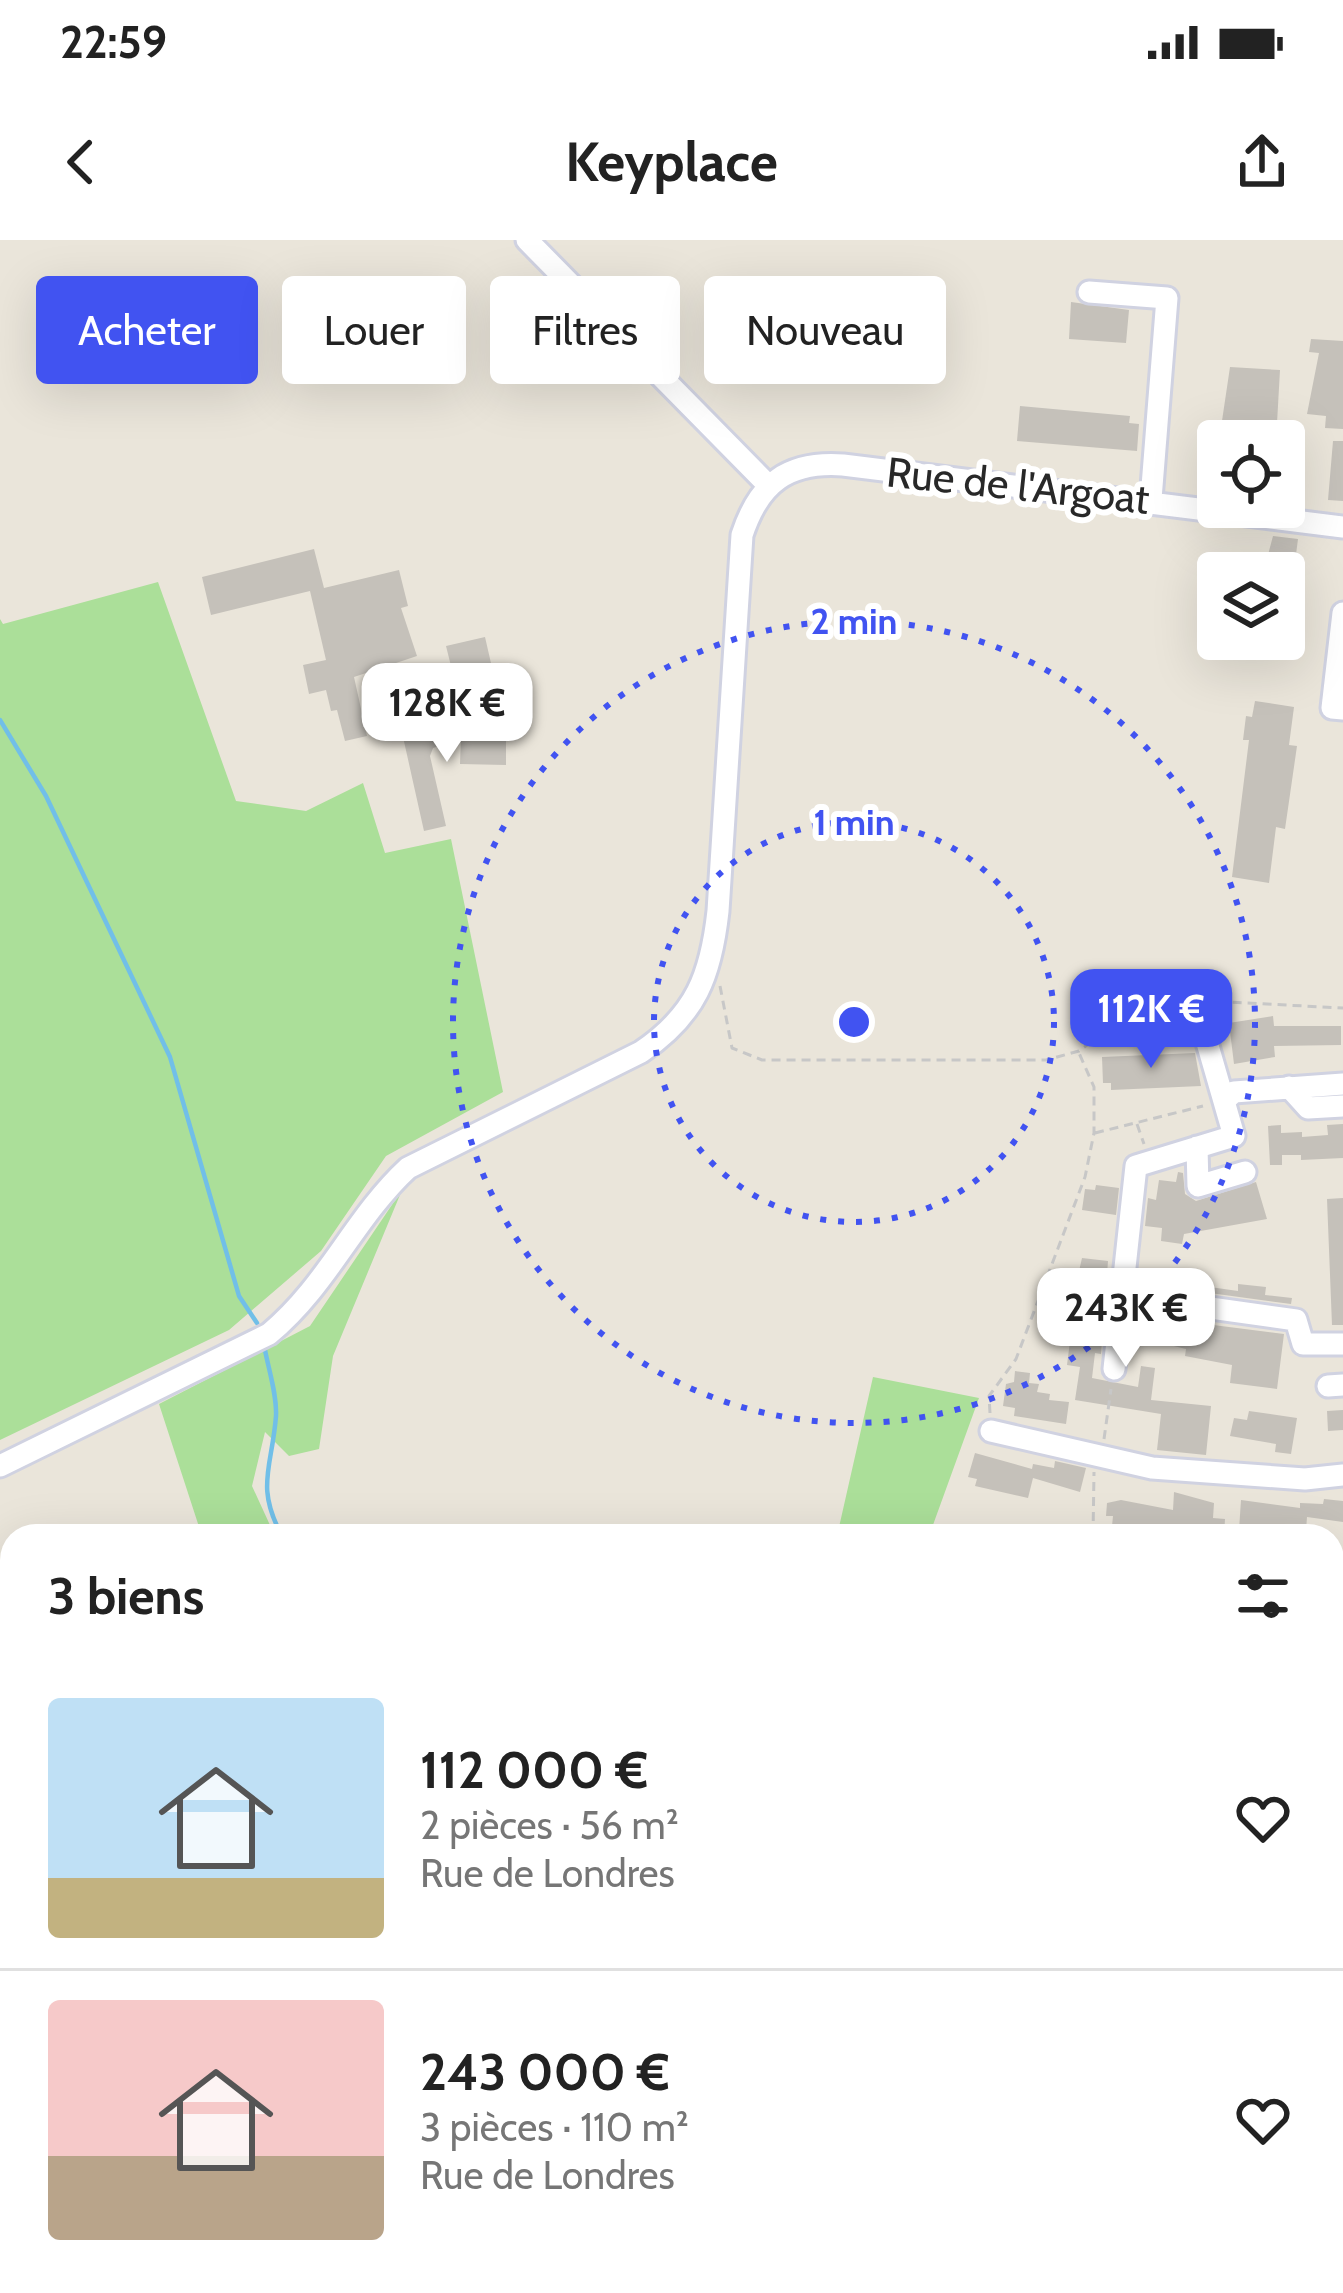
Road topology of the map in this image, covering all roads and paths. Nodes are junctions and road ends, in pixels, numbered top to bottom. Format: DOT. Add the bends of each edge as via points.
graph roads {
  1 [pos="527,240"];
  2 [pos="1089,292"];
  3 [pos="767,484"];
  4 [pos="1151,499"];
  5 [pos="1343,527"];
  6 [pos="1343,613"];
  7 [pos="1343,710"];
  8 [pos="712,961"];
  9 [pos="1343,1008"];
  10 [pos="1134,1034"];
  11 [pos="1078,1051"];
  12 [pos="1343,1084"];
  13 [pos="1289,1087"];
  14 [pos="1224,1101"];
  15 [pos="1343,1106"];
  16 [pos="1136,1123"];
  17 [pos="1094,1133"];
  18 [pos="1197,1147"];
  19 [pos="1150,1161"];
  20 [pos="1245,1172"];
  21 [pos="1125,1296"];
  22 [pos="1343,1344"];
  23 [pos="1114,1370"];
  24 [pos="992,1431"];
  25 [pos="1097,1457"];
  26 [pos="0,1466"];
  27 [pos="1343,1474"];
  28 [pos="1094,1524"];
  1 -- 3 [label="street"];
  2 -- 4 [label="street" via="1167,298"];
  3 -- 4 [label="street, Rue de l'Argoat" via="814,463"];
  3 -- 8 [label="street" via="742,535"];
  4 -- 5 [label="street, Rue de l'Argoat"];
  6 -- 7 [label="street" via="1332,708"];
  8 -- 11 [label="path" via="732,1048 761,1060 1046,1060"];
  8 -- 26 [label="street" via="673,1031 408,1168 306,1303 269,1334"];
  9 -- 11 [label="path" via="1150,998"];
  10 -- 14 [label="street" via="1204,1031"];
  11 -- 17 [label="path" via="1094,1087"];
  12 -- 13 [label="street"];
  13 -- 14 [label="street"];
  13 -- 15 [label="street" via="1308,1108"];
  14 -- 16 [label="path"];
  14 -- 18 [label="street" via="1234,1136"];
  16 -- 17 [label="path"];
  16 -- 19 [label="path"];
  17 -- 24 [label="path" via="1016,1359 989,1396"];
  18 -- 19 [label="street"];
  18 -- 20 [label="street" via="1198,1186"];
  19 -- 21 [label="street" via="1136,1166 1131,1190"];
  21 -- 22 [label="street" via="1296,1321 1301,1343"];
  21 -- 23 [label="street"];
  23 -- 25 [label="path"];
  24 -- 25 [label="street"];
  25 -- 27 [label="street" via="1305,1479"];
  25 -- 28 [label="path"];
}
